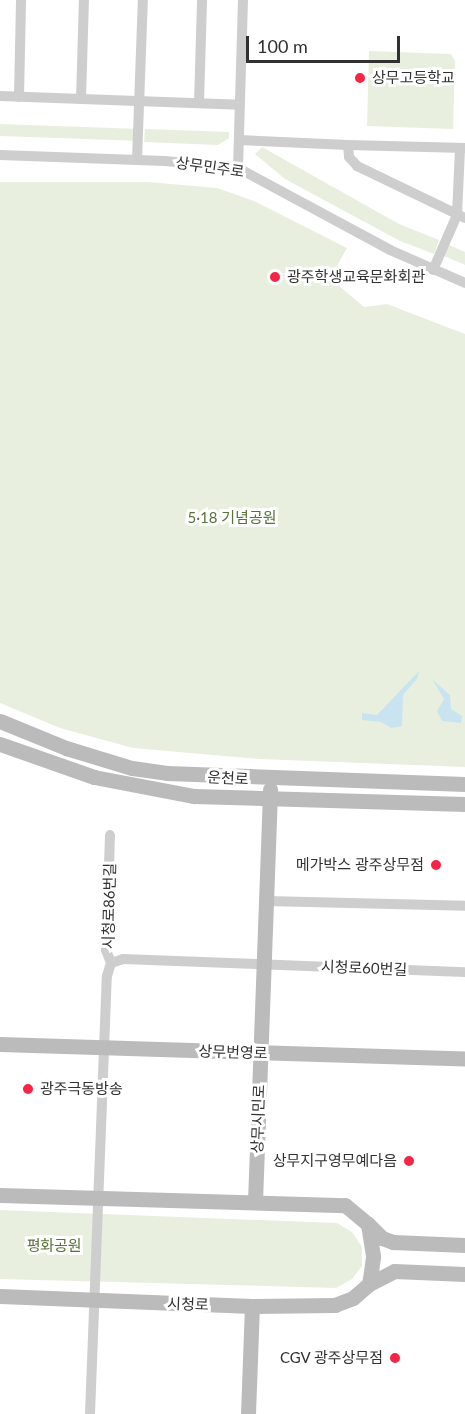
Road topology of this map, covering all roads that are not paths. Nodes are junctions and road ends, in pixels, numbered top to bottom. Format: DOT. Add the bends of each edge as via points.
graph roads {
  1 [pos="21,0"];
  2 [pos="84,0"];
  3 [pos="142,0"];
  4 [pos="202,0"];
  5 [pos="243,0"];
  6 [pos="0,96"];
  7 [pos="19,97"];
  8 [pos="81,99"];
  9 [pos="139,101"];
  10 [pos="199,103"];
  11 [pos="240,105"];
  12 [pos="239,140"];
  13 [pos="348,145"];
  14 [pos="463,148"];
  15 [pos="0,155"];
  16 [pos="137,160"];
  17 [pos="238,168"];
  18 [pos="461,217"];
  19 [pos="433,270"];
  20 [pos="465,283"];
  21 [pos="0,721"];
  22 [pos="0,744"];
  23 [pos="270,780"];
  24 [pos="465,784"];
  25 [pos="269,799"];
  26 [pos="465,804"];
  27 [pos="110,835"];
  28 [pos="266,901"];
  29 [pos="465,906"];
  30 [pos="111,963"];
  31 [pos="264,963"];
  32 [pos="465,972"];
  33 [pos="0,1044"];
  34 [pos="104,1047"];
  35 [pos="260,1053"];
  36 [pos="465,1059"];
  37 [pos="0,1195"];
  38 [pos="98,1198"];
  39 [pos="255,1202"];
  40 [pos="368,1224"];
  41 [pos="465,1245"];
  42 [pos="465,1274"];
  43 [pos="369,1284"];
  44 [pos="0,1296"];
  45 [pos="93,1300"];
  46 [pos="252,1306"];
  47 [pos="90,1414"];
  48 [pos="248,1414"];
  1 -- 7 [label="street"];
  2 -- 8 [label="street"];
  3 -- 9 [label="street"];
  4 -- 10 [label="street"];
  5 -- 11 [label="street"];
  6 -- 7 [label="street"];
  7 -- 8 [label="street"];
  8 -- 9 [label="street"];
  9 -- 10 [label="street"];
  9 -- 16 [label="street"];
  10 -- 11 [label="street"];
  11 -- 12 [label="street"];
  12 -- 13 [label="street"];
  12 -- 17 [label="street"];
  13 -- 14 [label="street"];
  13 -- 18 [label="street" via="349,157 357,166"];
  14 -- 18 [label="street"];
  15 -- 16 [label="street, 상무민주로"];
  16 -- 17 [label="street, 상무민주로"];
  17 -- 19 [label="street, 상무민주로"];
  18 -- 19 [label="street"];
  19 -- 20 [label="street, 상무민주로"];
  21 -- 23 [label="street, 운천로" via="66,748 132,768 189,776"];
  22 -- 25 [label="street, 운천로" via="65,769 132,787 226,799"];
  23 -- 24 [label="street, 운천로"];
  23 -- 25 [label="street, 상무시민로"];
  25 -- 26 [label="street, 운천로"];
  25 -- 28 [label="street, 상무시민로"];
  27 -- 30 [label="street, 시청로86번길" via="106,950"];
  28 -- 29 [label="street"];
  28 -- 31 [label="street, 상무시민로"];
  30 -- 31 [label="street" via="123,959"];
  30 -- 34 [label="street, 시청로86번길"];
  31 -- 32 [label="street, 시청로60번길"];
  31 -- 35 [label="street, 상무시민로"];
  33 -- 34 [label="street, 상무번영로"];
  34 -- 35 [label="street, 상무번영로"];
  34 -- 38 [label="street, 시청로86번길"];
  35 -- 36 [label="street, 상무번영로"];
  35 -- 39 [label="street, 상무시민로"];
  37 -- 38 [label="street"];
  38 -- 39 [label="street"];
  38 -- 45 [label="street, 시청로86번길"];
  39 -- 40 [label="street" via="345,1205"];
  40 -- 41 [label="street" via="382,1238 393,1242"];
  40 -- 43 [label="street" via="374,1257"];
  42 -- 43 [label="street, 시청로" via="394,1271"];
  43 -- 46 [label="street, 시청로" via="353,1298 335,1305"];
  44 -- 45 [label="street, 시청로"];
  45 -- 46 [label="street, 시청로"];
  45 -- 47 [label="street, 시청로86번길"];
  46 -- 48 [label="street"];
}
